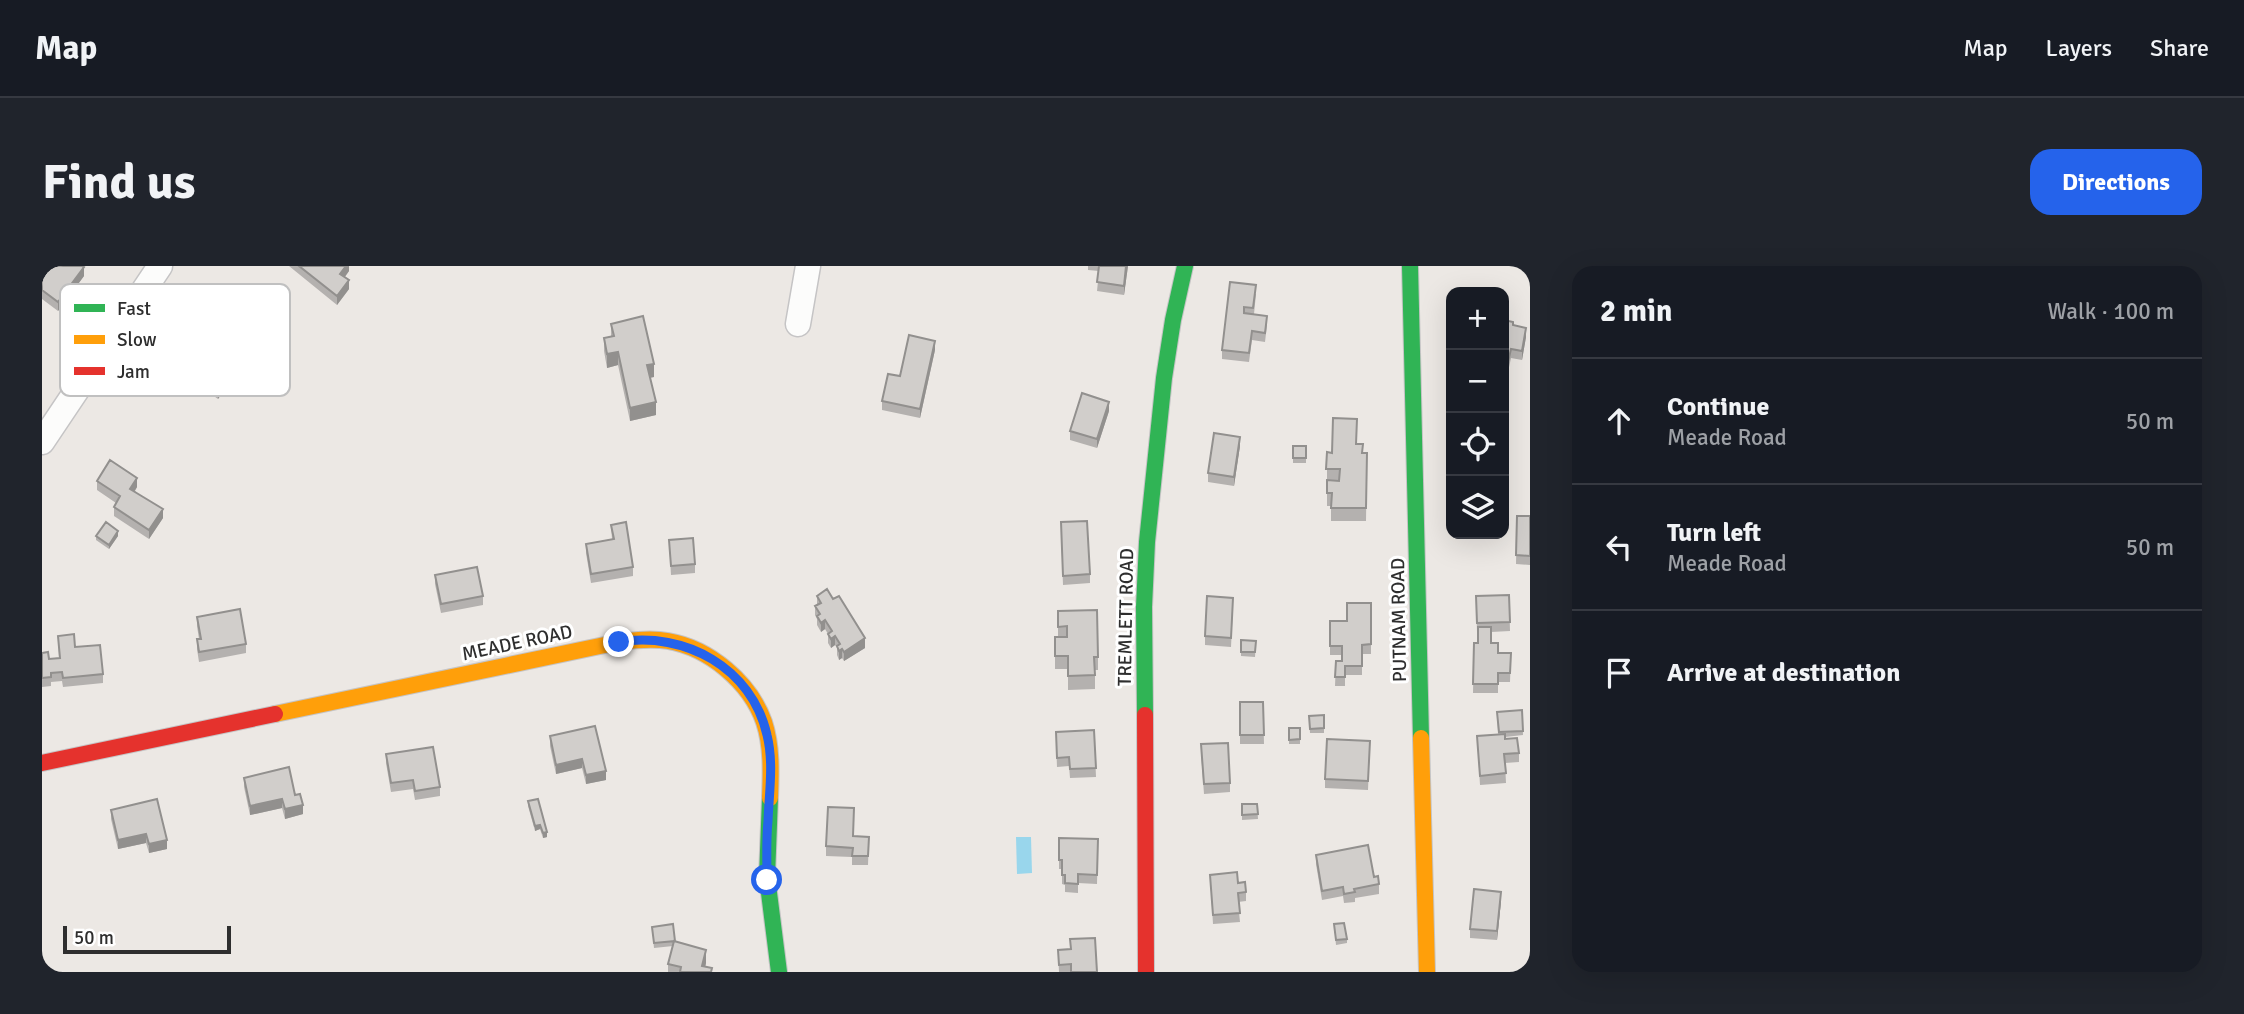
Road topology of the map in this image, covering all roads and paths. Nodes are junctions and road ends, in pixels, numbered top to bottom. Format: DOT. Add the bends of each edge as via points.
graph roads {
  1 [pos="160,266"];
  2 [pos="808,266"];
  3 [pos="1185,266"];
  4 [pos="1410,266"];
  5 [pos="148,284"];
  6 [pos="798,324"];
  7 [pos="73,396"];
  8 [pos="42,442"];
  9 [pos="42,763"];
  10 [pos="779,972"];
  11 [pos="1146,972"];
  12 [pos="1427,972"];
  1 -- 5 [label="street"];
  2 -- 6 [label="street"];
  3 -- 11 [label="street, TREMLETT ROAD" via="1166,366 1147,542"];
  4 -- 12 [label="street, PUTNAM ROAD"];
  7 -- 8 [label="street"];
  9 -- 10 [label="street, MEADE ROAD" via="619,642 675,643 727,670 756,705 768,736 767,880"];
}
